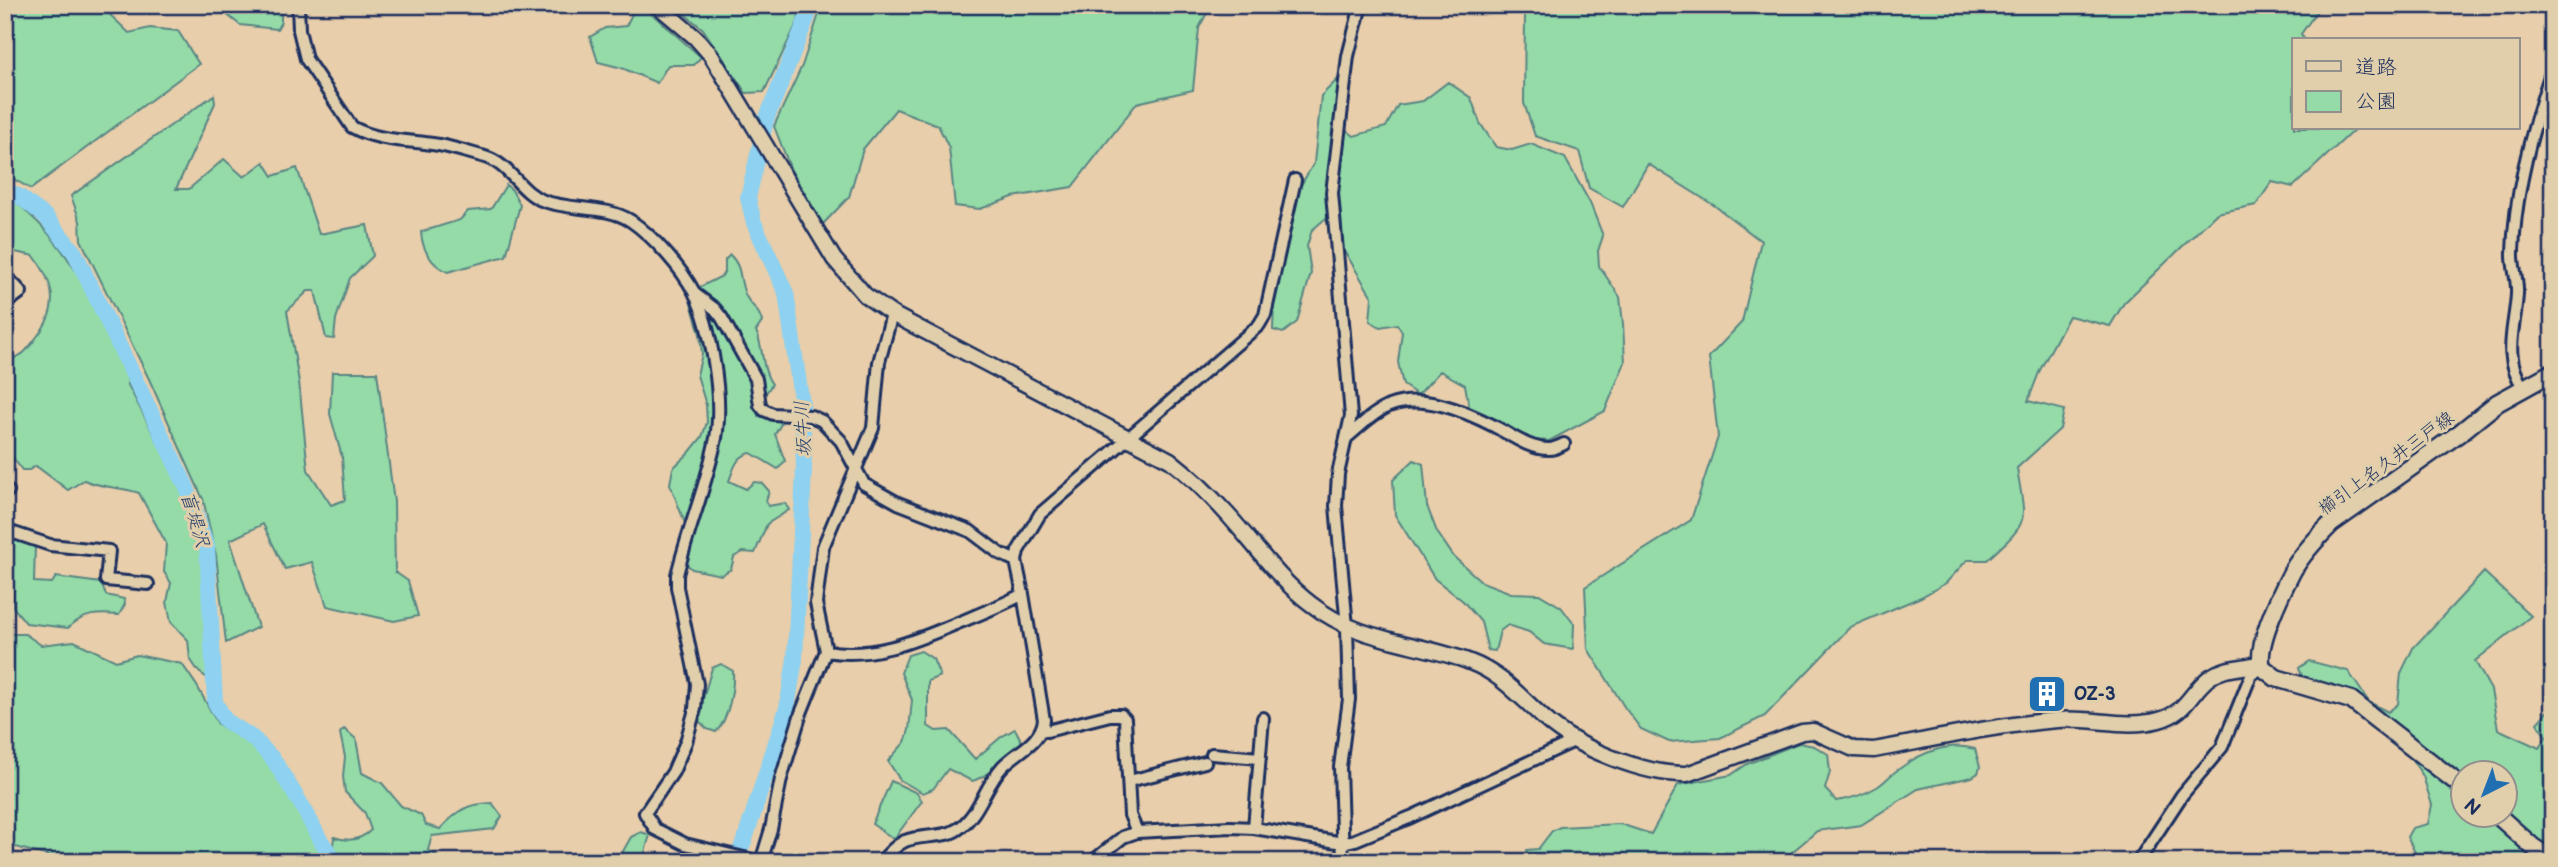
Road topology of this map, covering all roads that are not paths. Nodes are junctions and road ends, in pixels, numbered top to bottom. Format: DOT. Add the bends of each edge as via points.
graph roads {
  1 [pos="298,5"];
  2 [pos="657,5"];
  3 [pos="1362,5"];
  4 [pos="2553,67"];
  5 [pos="1295,180"];
  6 [pos="5,275"];
  7 [pos="695,294"];
  8 [pos="5,304"];
  9 [pos="892,314"];
  10 [pos="2553,372"];
  11 [pos="2523,387"];
  12 [pos="1130,437"];
  13 [pos="1346,438"];
  14 [pos="1564,444"];
  15 [pos="855,466"];
  16 [pos="5,530"];
  17 [pos="1016,561"];
  18 [pos="148,584"];
  19 [pos="1023,594"];
  20 [pos="1347,627"];
  21 [pos="826,651"];
  22 [pos="2261,665"];
  23 [pos="1263,718"];
  24 [pos="1043,730"];
  25 [pos="1574,741"];
  26 [pos="1259,758"];
  27 [pos="2450,778"];
  28 [pos="1129,781"];
  29 [pos="1254,828"];
  30 [pos="2512,828"];
  31 [pos="1137,832"];
  32 [pos="1343,843"];
  33 [pos="2553,860"];
  34 [pos="761,862"];
  35 [pos="880,862"];
  36 [pos="1091,862"];
  37 [pos="1343,862"];
  38 [pos="2138,862"];
  1 -- 7 [label="street" via="306,59 352,127 489,158 545,202 625,218 663,250"];
  2 -- 9 [label="street" via="711,55 834,259 865,295"];
  3 -- 13 [label="street" via="1348,56 1332,193 1351,416"];
  4 -- 11 [label="street" via="2524,167 2513,244 2517,287 2510,354"];
  5 -- 12 [label="street" via="1259,325"];
  6 -- 8 [label="street" via="20,292"];
  7 -- 15 [label="street" via="722,318 755,379 764,411 822,421"];
  7 -- 34 [label="street" via="708,334 718,409 702,494 677,575 697,684 695,709 673,772 645,813 654,829 685,844"];
  9 -- 12 [label="street"];
  9 -- 15 [label="street" via="878,362 873,428"];
  10 -- 11 [label="main road, 櫛引上名久井三戸線"];
  11 -- 22 [label="main road, 櫛引上名久井三戸線" via="2331,524 2314,542 2283,592 2260,652"];
  12 -- 17 [label="street" via="1040,514"];
  12 -- 20 [label="street" via="1192,477 1291,586"];
  13 -- 14 [label="street" via="1380,410 1409,401 1458,410 1526,444 1551,449"];
  13 -- 20 [label="street" via="1336,506"];
  15 -- 17 [label="street" via="864,484 878,494 955,524"];
  15 -- 21 [label="street" via="823,547 816,591"];
  16 -- 18 [label="street" via="50,544 108,551 106,580"];
  17 -- 19 [label="street"];
  19 -- 21 [label="street" via="907,644 866,652"];
  19 -- 24 [label="street"];
  20 -- 25 [label="street" via="1469,662 1494,674"];
  20 -- 32 [label="street" via="1349,699 1340,767"];
  21 -- 34 [label="street" via="801,713"];
  22 -- 25 [label="street" via="2225,669 2208,678 2180,711 2160,720 2059,719 1874,750 1854,749 1813,731 1802,732 1687,774 1669,775"];
  22 -- 27 [label="main road" via="2276,678 2351,700"];
  22 -- 38 [label="street" via="2251,675 2222,747 2182,795"];
  23 -- 26 [label="street"];
  24 -- 28 [label="street" via="1121,715 1126,724"];
  24 -- 35 [label="street" via="1004,765 965,823 950,833 903,842"];
  25 -- 32 [label="street"];
  26 -- 28 [label="street" via="1209,758"];
  26 -- 29 [label="street"];
  28 -- 31 [label="street" via="1130,815"];
  29 -- 31 [label="street"];
  29 -- 32 [label="street"];
  30 -- 33 [label="main road"];
  31 -- 36 [label="street"];
  32 -- 37 [label="street"];
}
